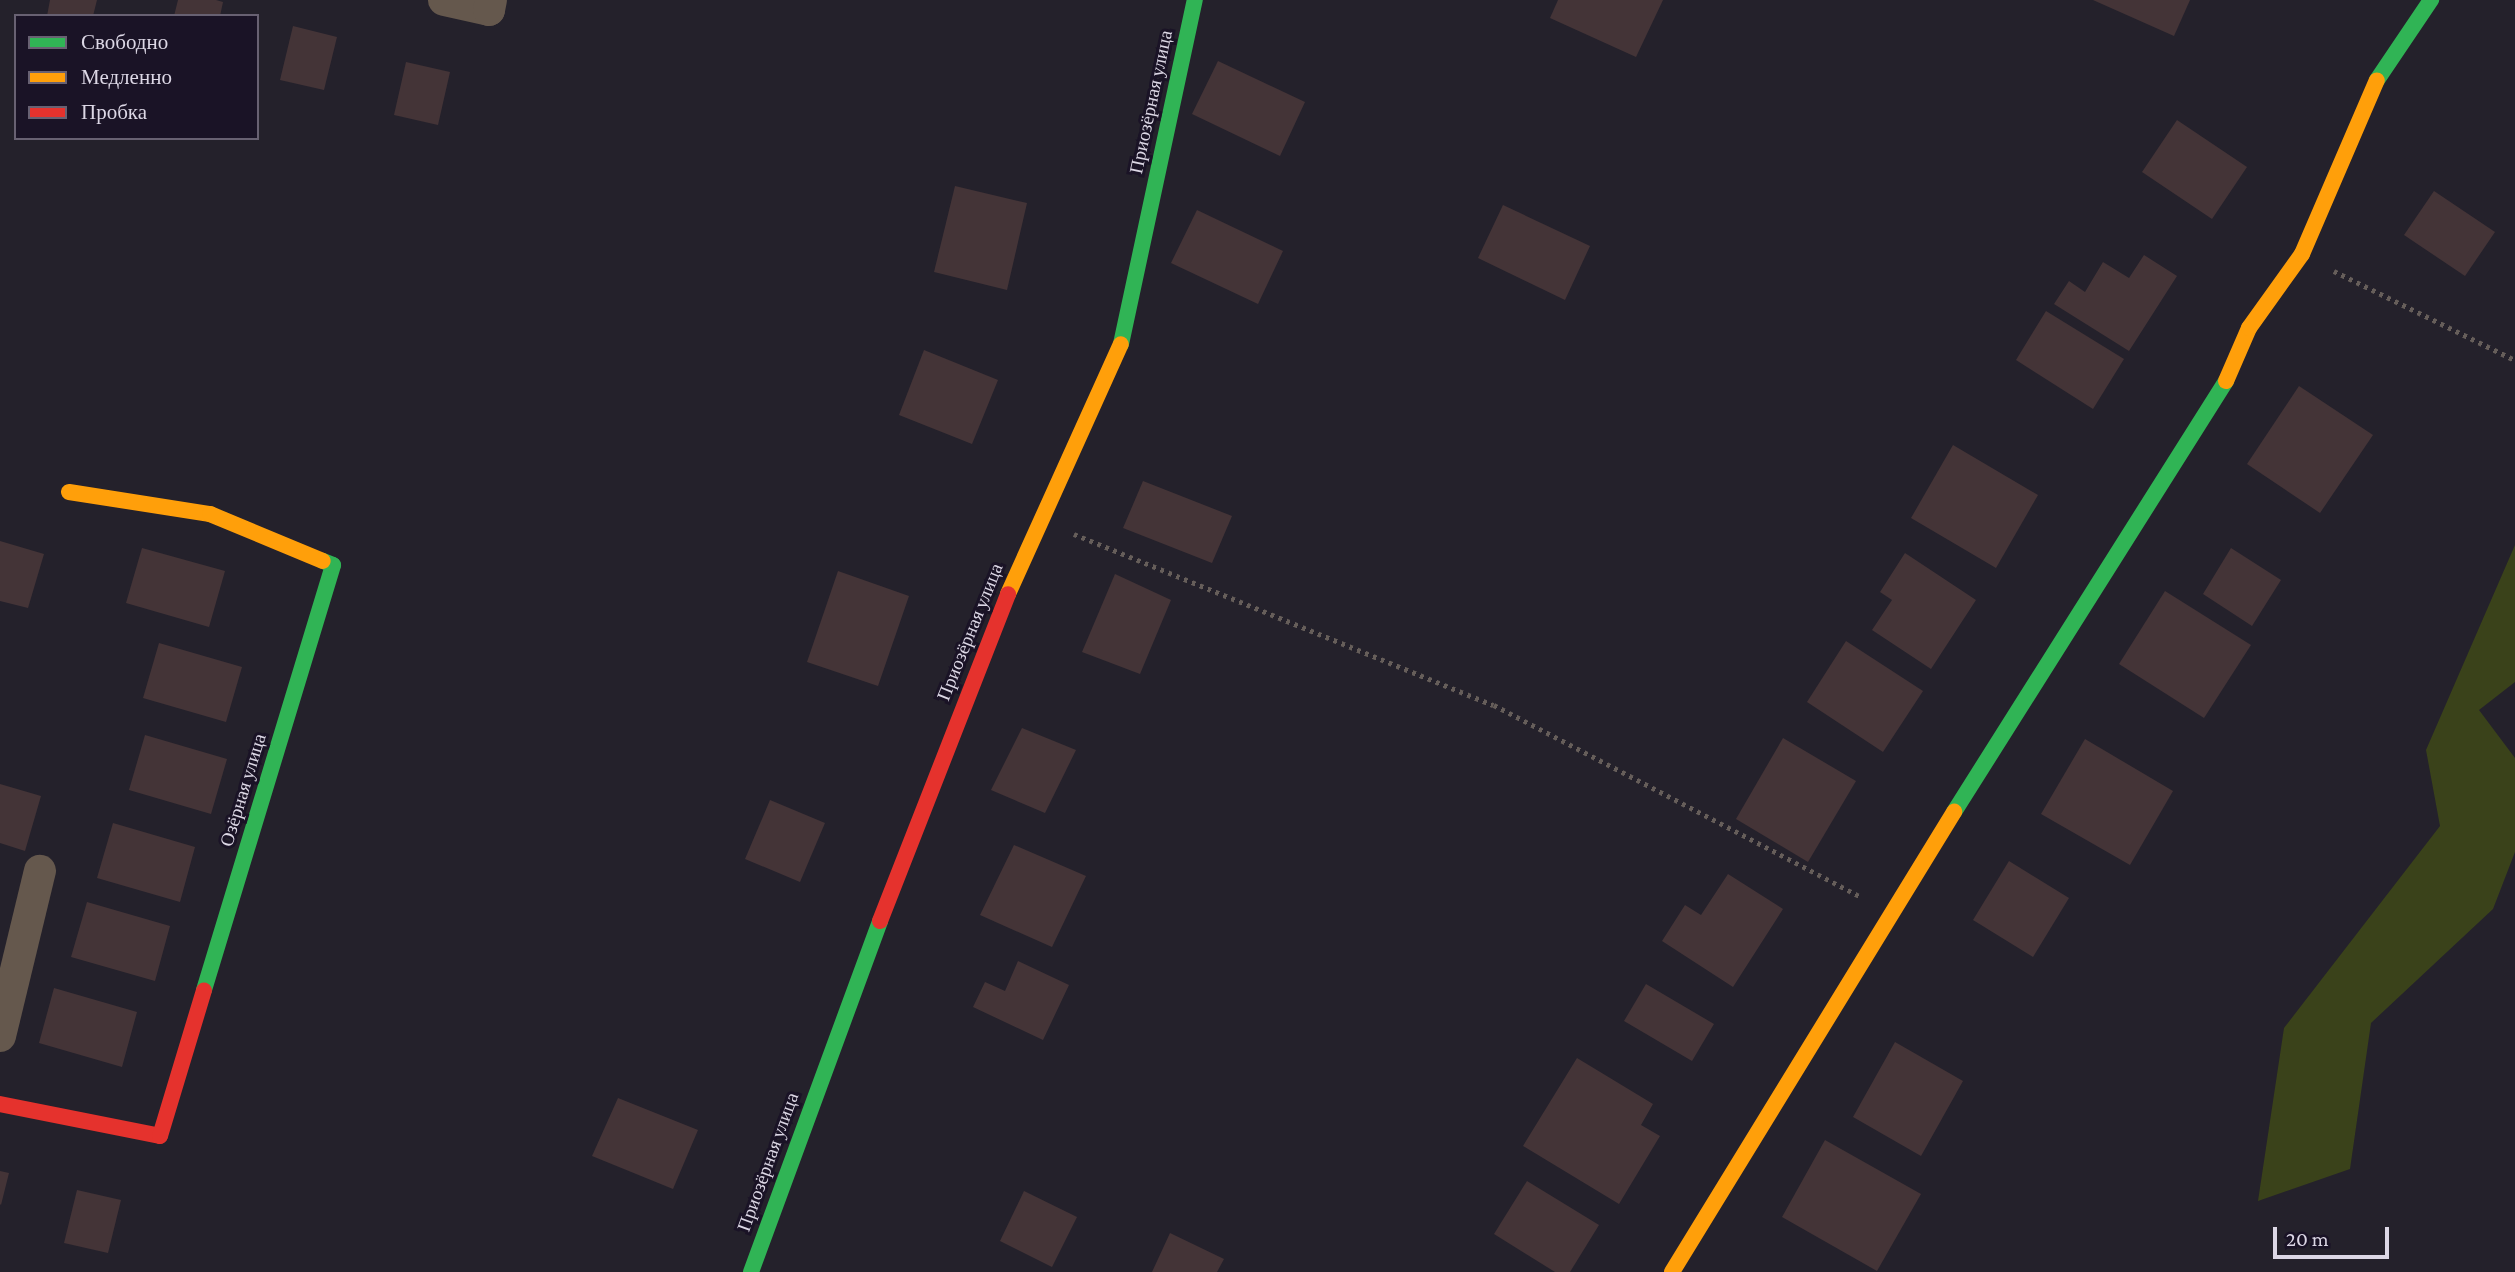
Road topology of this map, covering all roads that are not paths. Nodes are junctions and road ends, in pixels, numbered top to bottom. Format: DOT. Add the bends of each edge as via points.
graph roads {
  1 [pos="444,0"];
  2 [pos="1195,0"];
  3 [pos="2431,0"];
  4 [pos="490,5"];
  5 [pos="69,492"];
  6 [pos="40,871"];
  7 [pos="0,1036"];
  8 [pos="0,1104"];
  9 [pos="751,1272"];
  10 [pos="1672,1272"];
  1 -- 4 [label="street"];
  2 -- 9 [label="street, Приозёрная улица" via="1124,336 1040,520 926,794"];
  3 -- 10 [label="street" via="2383,65 2302,254 2249,328 2222,391 1890,915"];
  5 -- 8 [label="street, Озёрная улица" via="210,514 334,565 160,1136"];
  6 -- 7 [label="street"];
}
